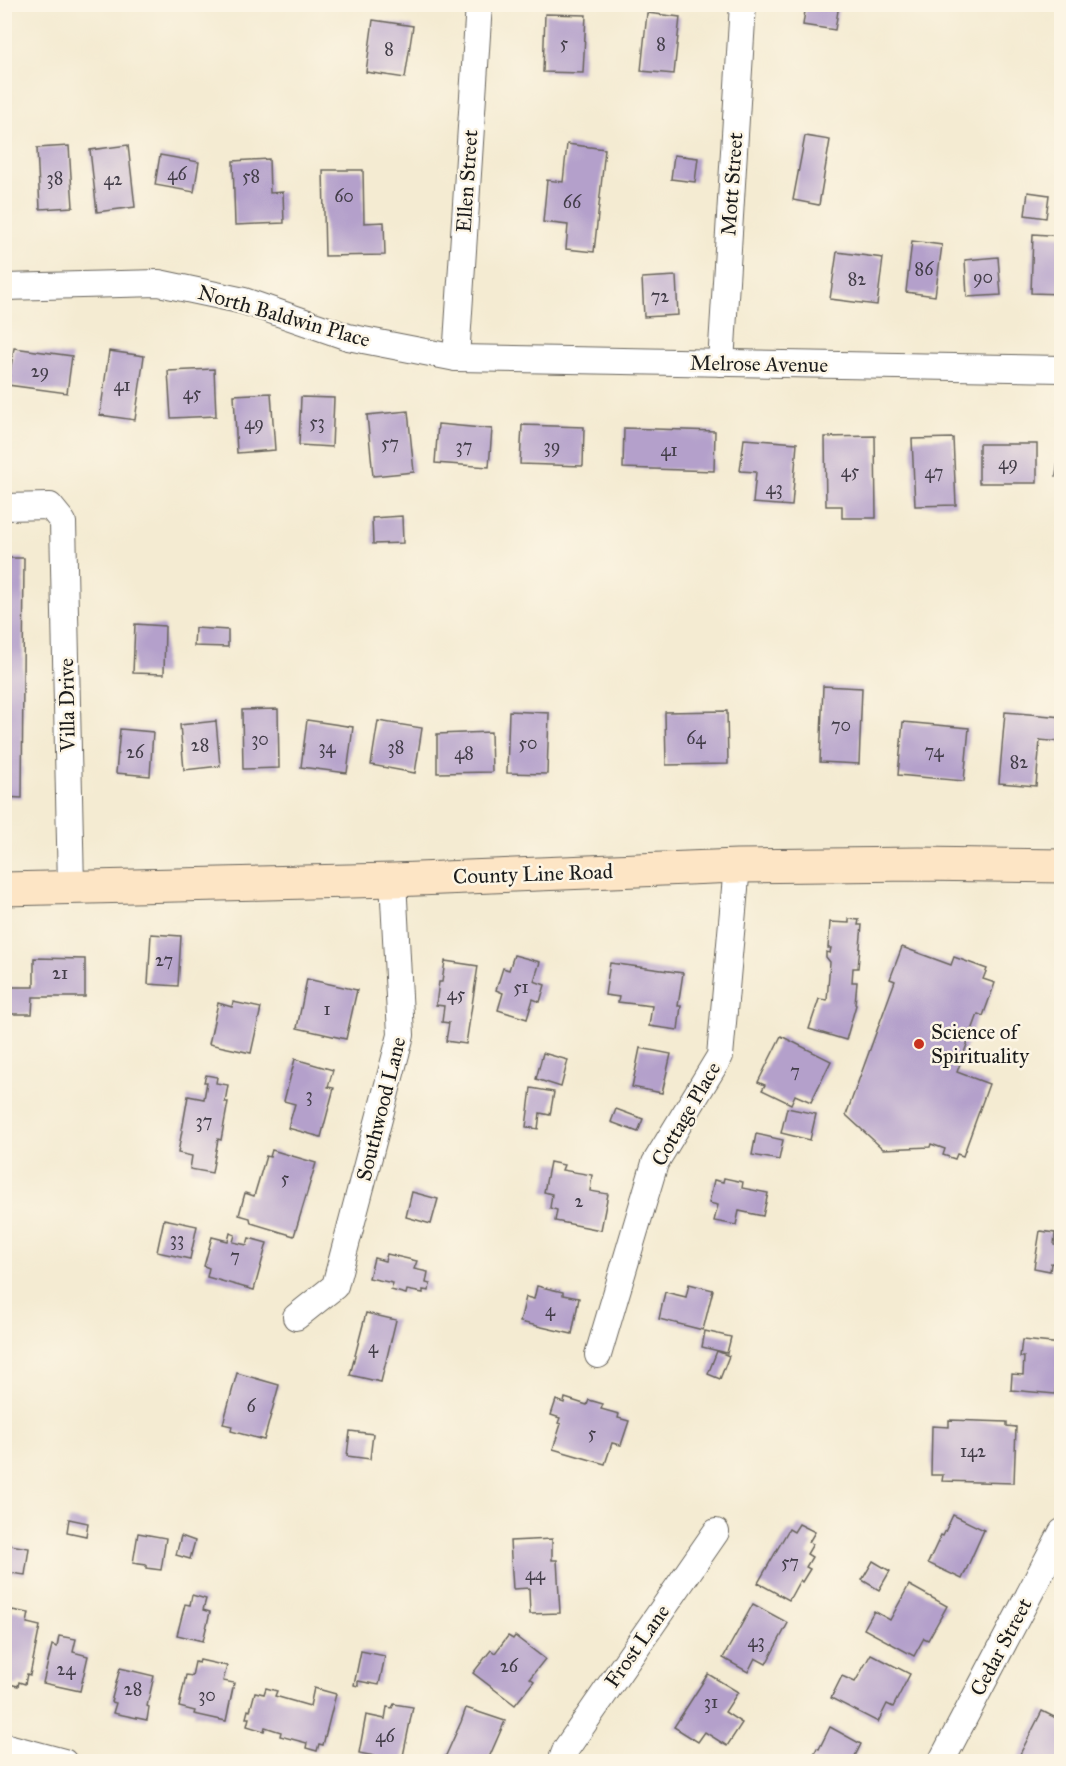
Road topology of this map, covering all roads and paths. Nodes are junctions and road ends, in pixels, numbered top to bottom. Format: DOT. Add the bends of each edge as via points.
graph roads {
  1 [pos="479,4"];
  2 [pos="743,4"];
  3 [pos="4,286"];
  4 [pos="456,358"];
  5 [pos="721,363"];
  6 [pos="1062,369"];
  7 [pos="4,507"];
  8 [pos="737,866"];
  9 [pos="1062,866"];
  10 [pos="393,880"];
  11 [pos="71,887"];
  12 [pos="4,889"];
  13 [pos="296,1317"];
  14 [pos="598,1355"];
  15 [pos="716,1532"];
  16 [pos="1062,1532"];
  17 [pos="4,1746"];
  18 [pos="64,1761"];
  19 [pos="561,1761"];
  20 [pos="941,1761"];
  1 -- 4 [label="street, Ellen Street"];
  2 -- 5 [label="street, Mott Street"];
  3 -- 4 [label="street, North Baldwin Place" via="159,283 244,301 348,337"];
  4 -- 5 [label="street, Melrose Avenue"];
  5 -- 6 [label="street, Melrose Avenue"];
  7 -- 11 [label="street, Villa Drive" via="56,514"];
  8 -- 9 [label="main road, County Line Road"];
  8 -- 10 [label="main road, County Line Road"];
  8 -- 14 [label="street, Cottage Place" via="720,1056 656,1163"];
  10 -- 11 [label="main road, County Line Road"];
  10 -- 13 [label="street, Southwood Lane" via="402,1035 335,1286"];
  11 -- 12 [label="main road, County Line Road"];
  15 -- 19 [label="street, Frost Lane"];
  16 -- 20 [label="street, Cedar Street"];
  17 -- 18 [label="street"];
}
